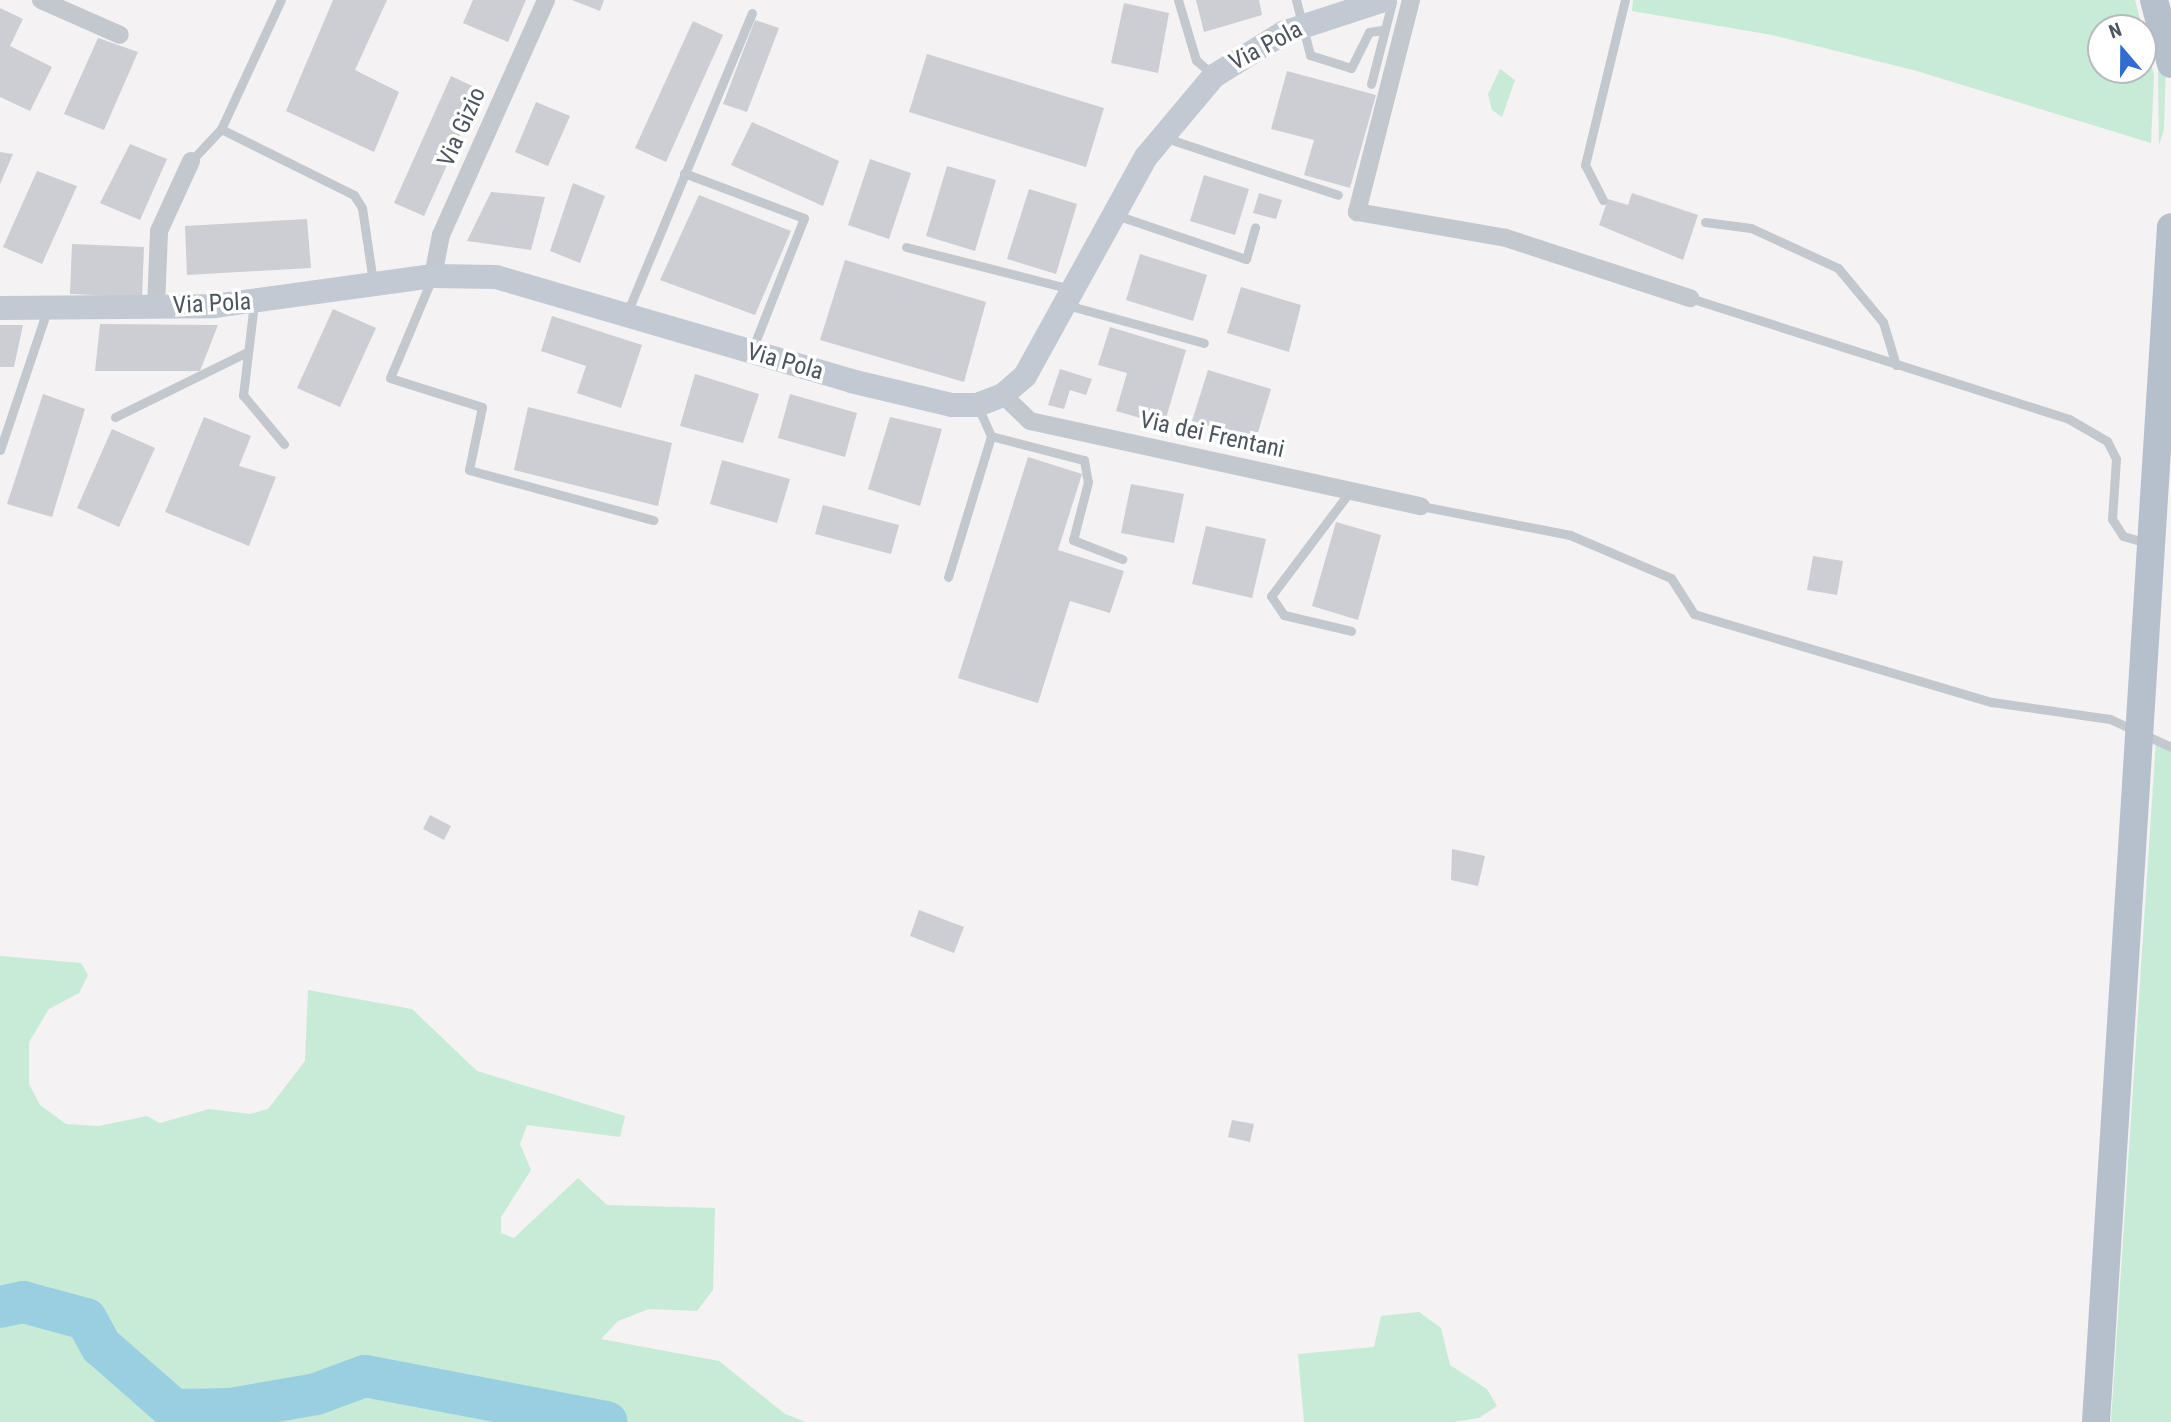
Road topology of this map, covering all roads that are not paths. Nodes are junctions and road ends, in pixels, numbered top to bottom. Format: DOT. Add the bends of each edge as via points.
graph roads {
  1 [pos="41,0"];
  2 [pos="281,0"];
  3 [pos="546,0"];
  4 [pos="1178,0"];
  5 [pos="1296,0"];
  6 [pos="1411,0"];
  7 [pos="1625,0"];
  8 [pos="2154,0"];
  9 [pos="1382,1"];
  10 [pos="752,13"];
  11 [pos="1303,25"];
  12 [pos="1382,30"];
  13 [pos="120,35"];
  14 [pos="2171,64"];
  15 [pos="1214,76"];
  16 [pos="1371,84"];
  17 [pos="220,129"];
  18 [pos="1161,136"];
  19 [pos="191,161"];
  20 [pos="684,173"];
  21 [pos="1338,195"];
  22 [pos="1603,200"];
  23 [pos="1114,214"];
  24 [pos="1704,222"];
  25 [pos="1255,227"];
  26 [pos="2171,227"];
  27 [pos="906,247"];
  28 [pos="433,276"];
  29 [pos="373,285"];
  30 [pos="1069,297"];
  31 [pos="1690,298"];
  32 [pos="254,303"];
  33 [pos="156,307"];
  34 [pos="0,308"];
  35 [pos="48,308"];
  36 [pos="626,315"];
  37 [pos="1204,343"];
  38 [pos="751,352"];
  39 [pos="245,353"];
  40 [pos="1896,365"];
  41 [pos="1003,395"];
  42 [pos="977,405"];
  43 [pos="115,417"];
  44 [pos="991,436"];
  45 [pos="284,444"];
  46 [pos="0,450"];
  47 [pos="1351,490"];
  48 [pos="1420,506"];
  49 [pos="653,520"];
  50 [pos="2152,544"];
  51 [pos="1122,559"];
  52 [pos="948,577"];
  53 [pos="1351,631"];
  54 [pos="2140,732"];
  55 [pos="2171,747"];
  56 [pos="2096,1422"];
  1 -- 13 [label="street"];
  2 -- 17 [label="lane"];
  3 -- 28 [label="street, Via Gizio" via="441,235"];
  4 -- 15 [label="lane" via="1196,60"];
  5 -- 11 [label="lane"];
  6 -- 31 [label="street" via="1357,212 1506,239"];
  7 -- 22 [label="lane" via="1585,165"];
  8 -- 14 [label="main road"];
  9 -- 11 [label="street, Via Pola"];
  9 -- 12 [label="lane"];
  10 -- 20 [label="lane"];
  11 -- 12 [label="lane" via="1310,55 1351,68 1369,32"];
  11 -- 15 [label="street, Via Pola" via="1245,52"];
  12 -- 16 [label="lane"];
  15 -- 18 [label="street, Via Pola"];
  17 -- 19 [label="lane"];
  17 -- 29 [label="lane" via="354,195 362,208"];
  18 -- 21 [label="lane"];
  18 -- 23 [label="street, Via Pola"];
  19 -- 33 [label="street" via="159,231"];
  20 -- 36 [label="lane"];
  20 -- 38 [label="lane" via="804,218"];
  23 -- 25 [label="lane" via="1246,259"];
  23 -- 30 [label="street, Via Pola"];
  24 -- 40 [label="lane" via="1751,228 1838,268 1884,322"];
  26 -- 50 [label="main road"];
  27 -- 30 [label="lane"];
  28 -- 29 [label="street, Via Pola"];
  28 -- 36 [label="street, Via Pola" via="496,276"];
  28 -- 49 [label="lane" via="390,378 482,407 469,470"];
  29 -- 32 [label="street, Via Pola"];
  30 -- 37 [label="lane"];
  30 -- 41 [label="street, Via Pola" via="1025,376"];
  31 -- 40 [label="lane"];
  32 -- 33 [label="street, Via Pola"];
  32 -- 39 [label="lane"];
  33 -- 35 [label="street, Via Pola"];
  34 -- 35 [label="street, Via Pola"];
  35 -- 46 [label="lane"];
  36 -- 38 [label="street, Via Pola"];
  38 -- 42 [label="street, Via Pola" via="952,405"];
  39 -- 43 [label="lane"];
  39 -- 45 [label="lane" via="243,395"];
  40 -- 50 [label="lane" via="2069,419 2108,441 2116,459 2112,519 2123,536"];
  41 -- 42 [label="street, Via Pola"];
  41 -- 47 [label="street, Via dei Frentani" via="1030,421"];
  42 -- 44 [label="lane"];
  44 -- 51 [label="lane" via="1084,460 1088,482 1073,540"];
  44 -- 52 [label="lane"];
  47 -- 48 [label="street, Via dei Frentani"];
  47 -- 53 [label="lane" via="1271,596 1284,615"];
  48 -- 54 [label="lane" via="1570,535 1671,578 1694,614 1992,702 2110,719"];
  50 -- 54 [label="main road"];
  54 -- 55 [label="lane"];
  54 -- 56 [label="main road"];
}
